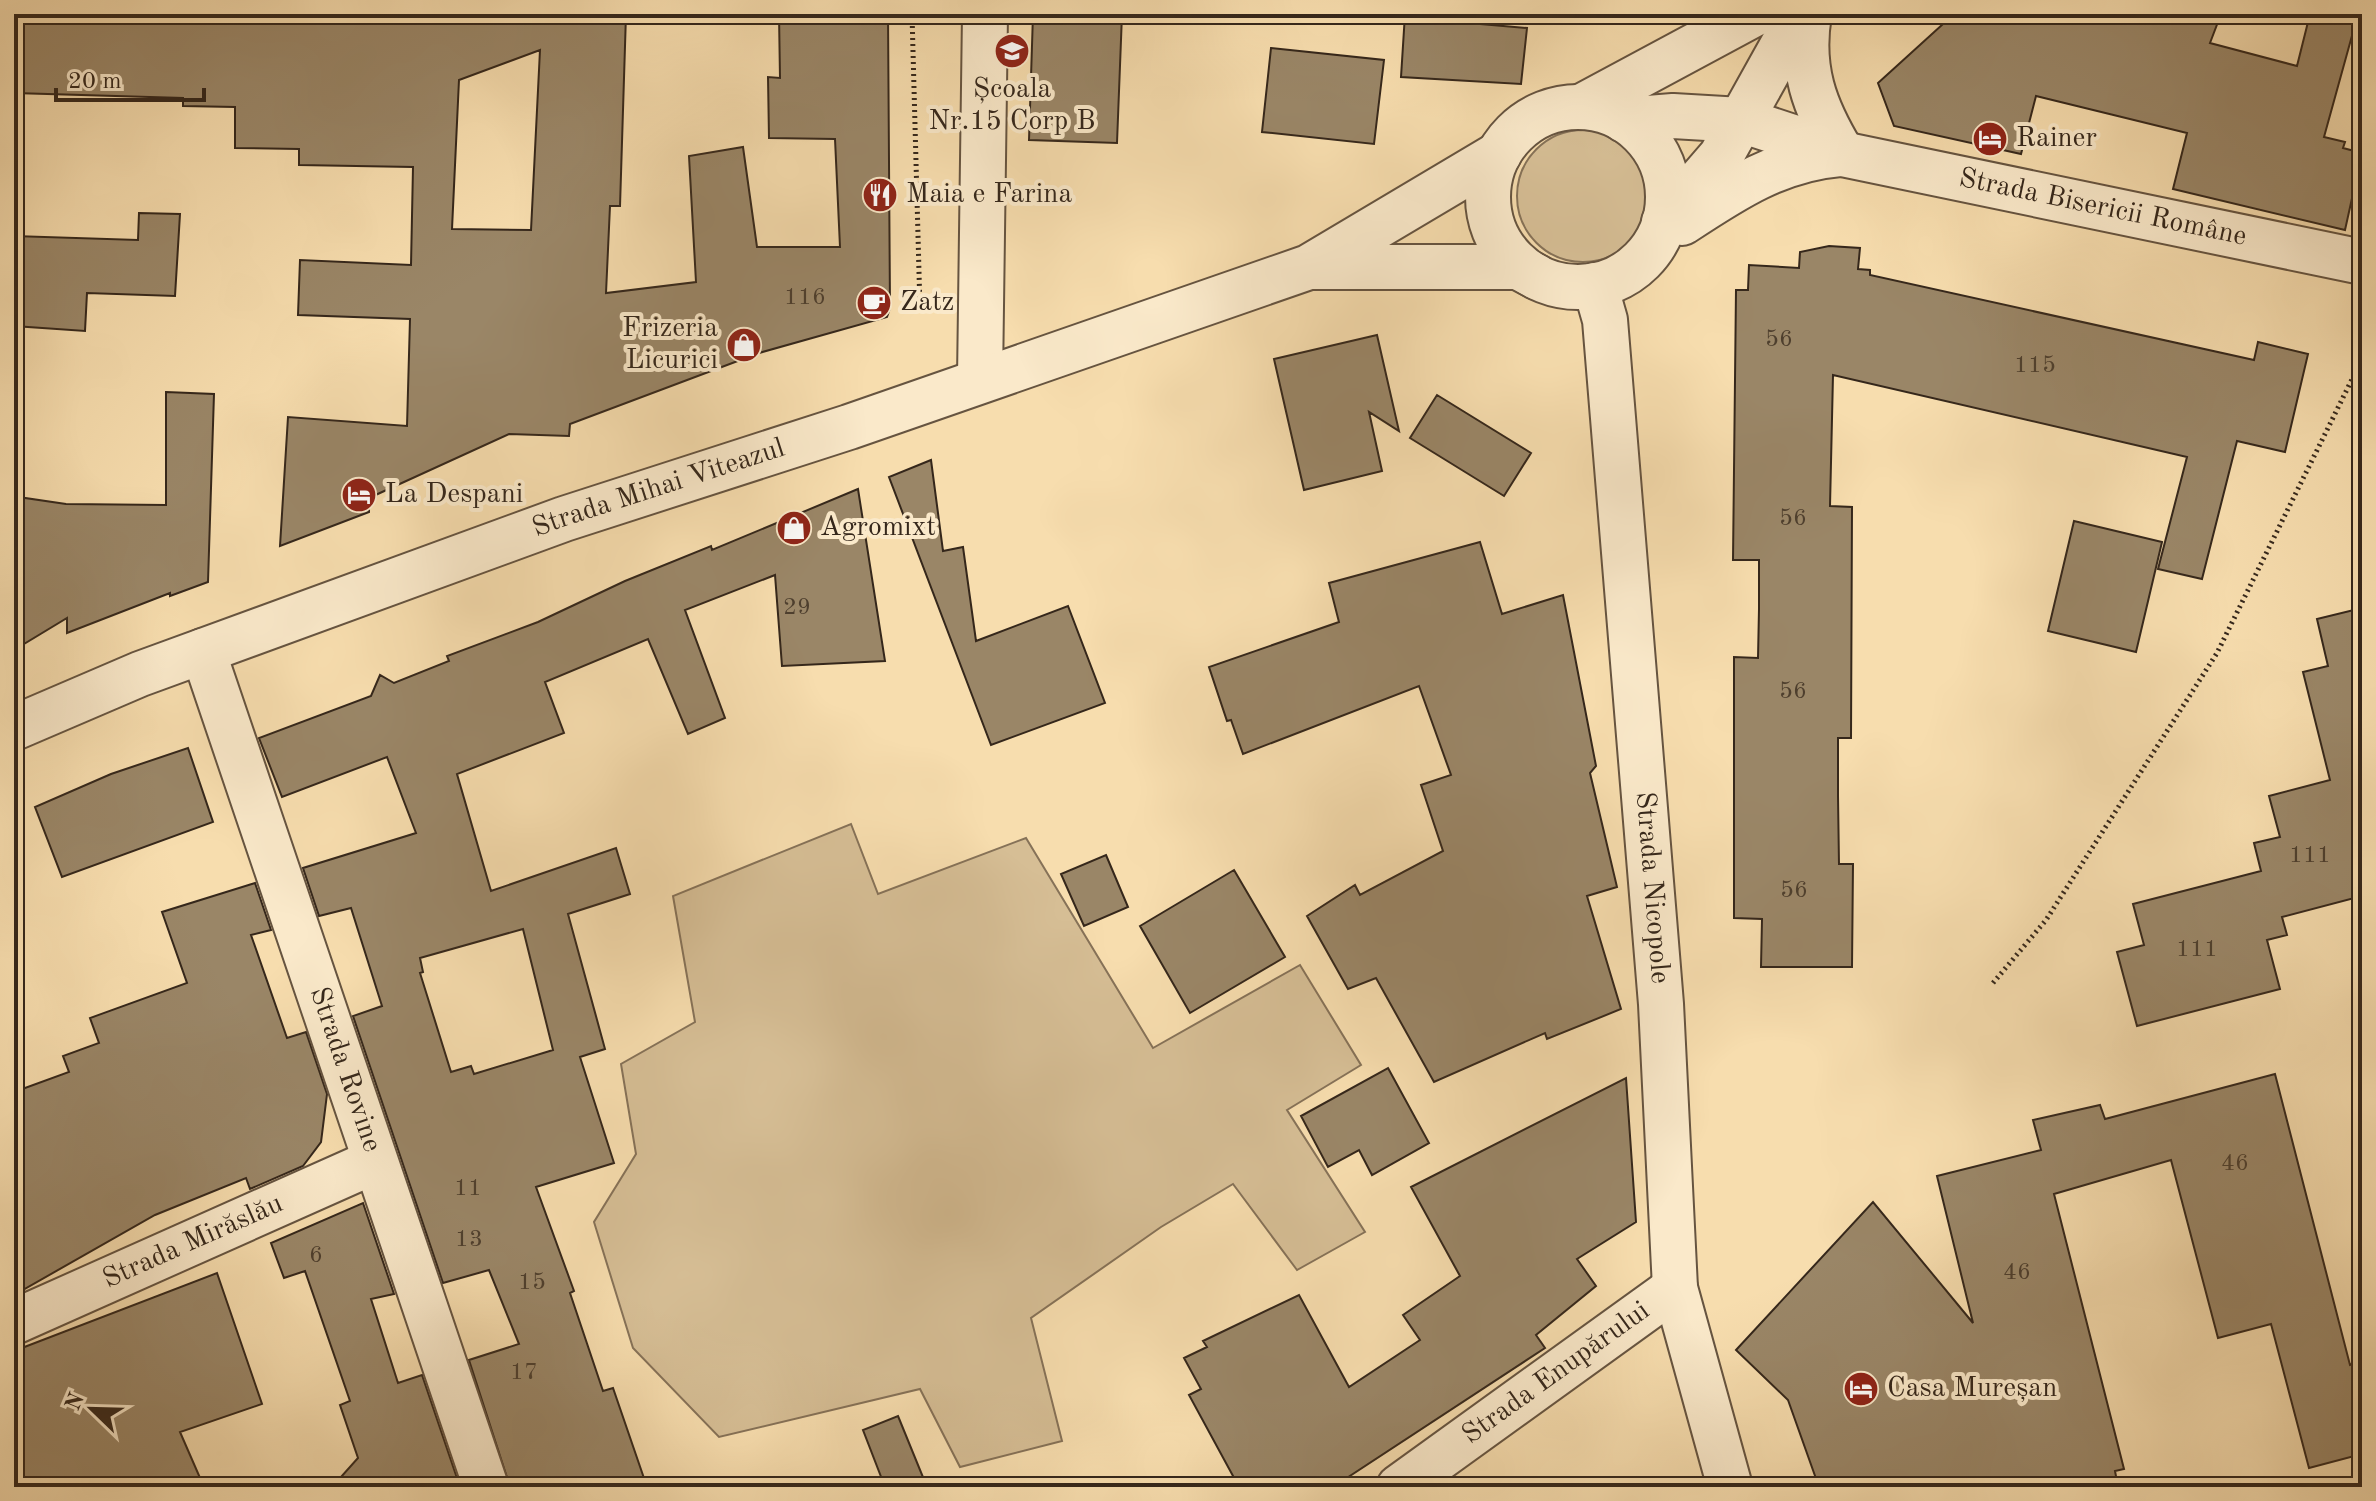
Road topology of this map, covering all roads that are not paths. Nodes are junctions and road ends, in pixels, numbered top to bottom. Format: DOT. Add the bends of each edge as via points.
graph roads {
  1 [pos="985,14"];
  2 [pos="1754,14"];
  3 [pos="1800,14"];
  4 [pos="1809,14"];
  5 [pos="1581,107"];
  6 [pos="1624,120"];
  7 [pos="1741,120"];
  8 [pos="1842,153"];
  9 [pos="1499,154"];
  10 [pos="1660,231"];
  11 [pos="2362,262"];
  12 [pos="1309,267"];
  13 [pos="1544,281"];
  14 [pos="1595,285"];
  15 [pos="980,379"];
  16 [pos="203,651"];
  17 [pos="14,728"];
  18 [pos="373,1162"];
  19 [pos="1675,1288"];
  20 [pos="14,1322"];
  21 [pos="486,1487"];
  22 [pos="1399,1487"];
  23 [pos="1730,1487"];
  1 -- 15 [label="street"];
  2 -- 5 [label="street"];
  3 -- 7 [label="street"];
  4 -- 8 [label="street" via="1807,79"];
  5 -- 6 [label="street"];
  5 -- 9 [label="street" via="1533,118"];
  6 -- 7 [label="street, Strada Bisericii Române"];
  6 -- 10 [label="street" via="1647,139 1662,164 1668,193"];
  7 -- 8 [label="street, Strada Bisericii Române"];
  7 -- 10 [label="street" via="1721,156"];
  8 -- 10 [label="street, Strada Bisericii Române" via="1779,166"];
  8 -- 11 [label="street, Strada Bisericii Române"];
  9 -- 12 [label="street, Strada Mihai Viteazul"];
  9 -- 13 [label="street" via="1489,183 1493,228 1508,254"];
  10 -- 14 [label="street" via="1631,270"];
  12 -- 13 [label="street, Strada Mihai Viteazul" via="1518,267"];
  12 -- 15 [label="street, Strada Mihai Viteazul"];
  13 -- 14 [label="street"];
  14 -- 19 [label="street, Strada Nicopole" via="1605,320 1659,974"];
  15 -- 16 [label="street, Strada Mihai Viteazul" via="564,519"];
  16 -- 17 [label="street, Strada Mihai Viteazul"];
  16 -- 18 [label="street, Strada Rovine"];
  18 -- 20 [label="street, Strada Mirăslău"];
  18 -- 21 [label="street, Strada Rovine"];
  19 -- 22 [label="street, Strada Enupărului"];
  19 -- 23 [label="street, Strada Nicopole"];
}
